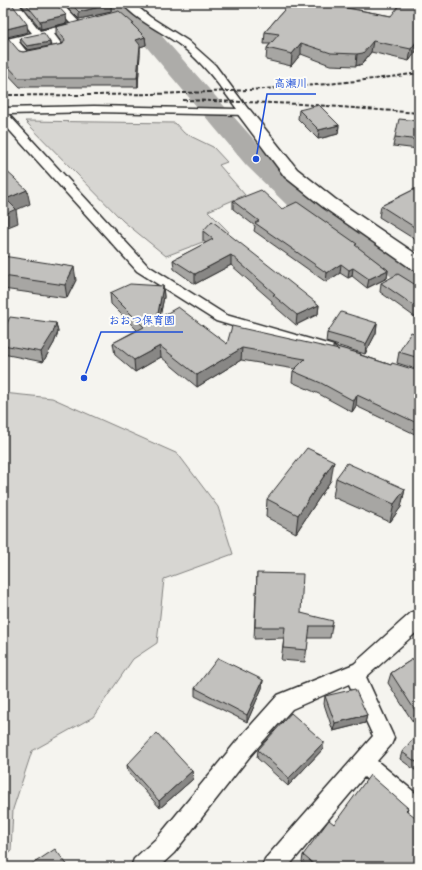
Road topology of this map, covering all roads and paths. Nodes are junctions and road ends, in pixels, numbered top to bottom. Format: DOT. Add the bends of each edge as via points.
graph roads {
  1 [pos="13,3"];
  2 [pos="56,3"];
  3 [pos="127,3"];
  4 [pos="137,10"];
  5 [pos="124,13"];
  6 [pos="91,22"];
  7 [pos="78,26"];
  8 [pos="43,34"];
  9 [pos="7,42"];
  10 [pos="3,112"];
  11 [pos="245,113"];
  12 [pos="3,116"];
  13 [pos="419,265"];
  14 [pos="343,354"];
  15 [pos="419,618"];
  16 [pos="354,673"];
  17 [pos="363,763"];
  18 [pos="419,810"];
  19 [pos="142,867"];
  20 [pos="273,867"];
  1 -- 8 [label="street"];
  2 -- 7 [label="street"];
  3 -- 4 [label="street"];
  4 -- 5 [label="street"];
  4 -- 11 [label="street" via="184,43 211,67"];
  6 -- 7 [label="street"];
  7 -- 8 [label="street"];
  8 -- 9 [label="street"];
  8 -- 9 [label="street" via="60,49 25,56"];
  10 -- 11 [label="street" via="94,109"];
  11 -- 13 [label="street" via="291,173 329,203"];
  12 -- 14 [label="street" via="142,268 221,318"];
  15 -- 16 [label="street" via="361,670"];
  16 -- 17 [label="street" via="384,738"];
  16 -- 19 [label="street" via="285,702 243,749 166,845"];
  17 -- 18 [label="street"];
  17 -- 20 [label="street"];
}
